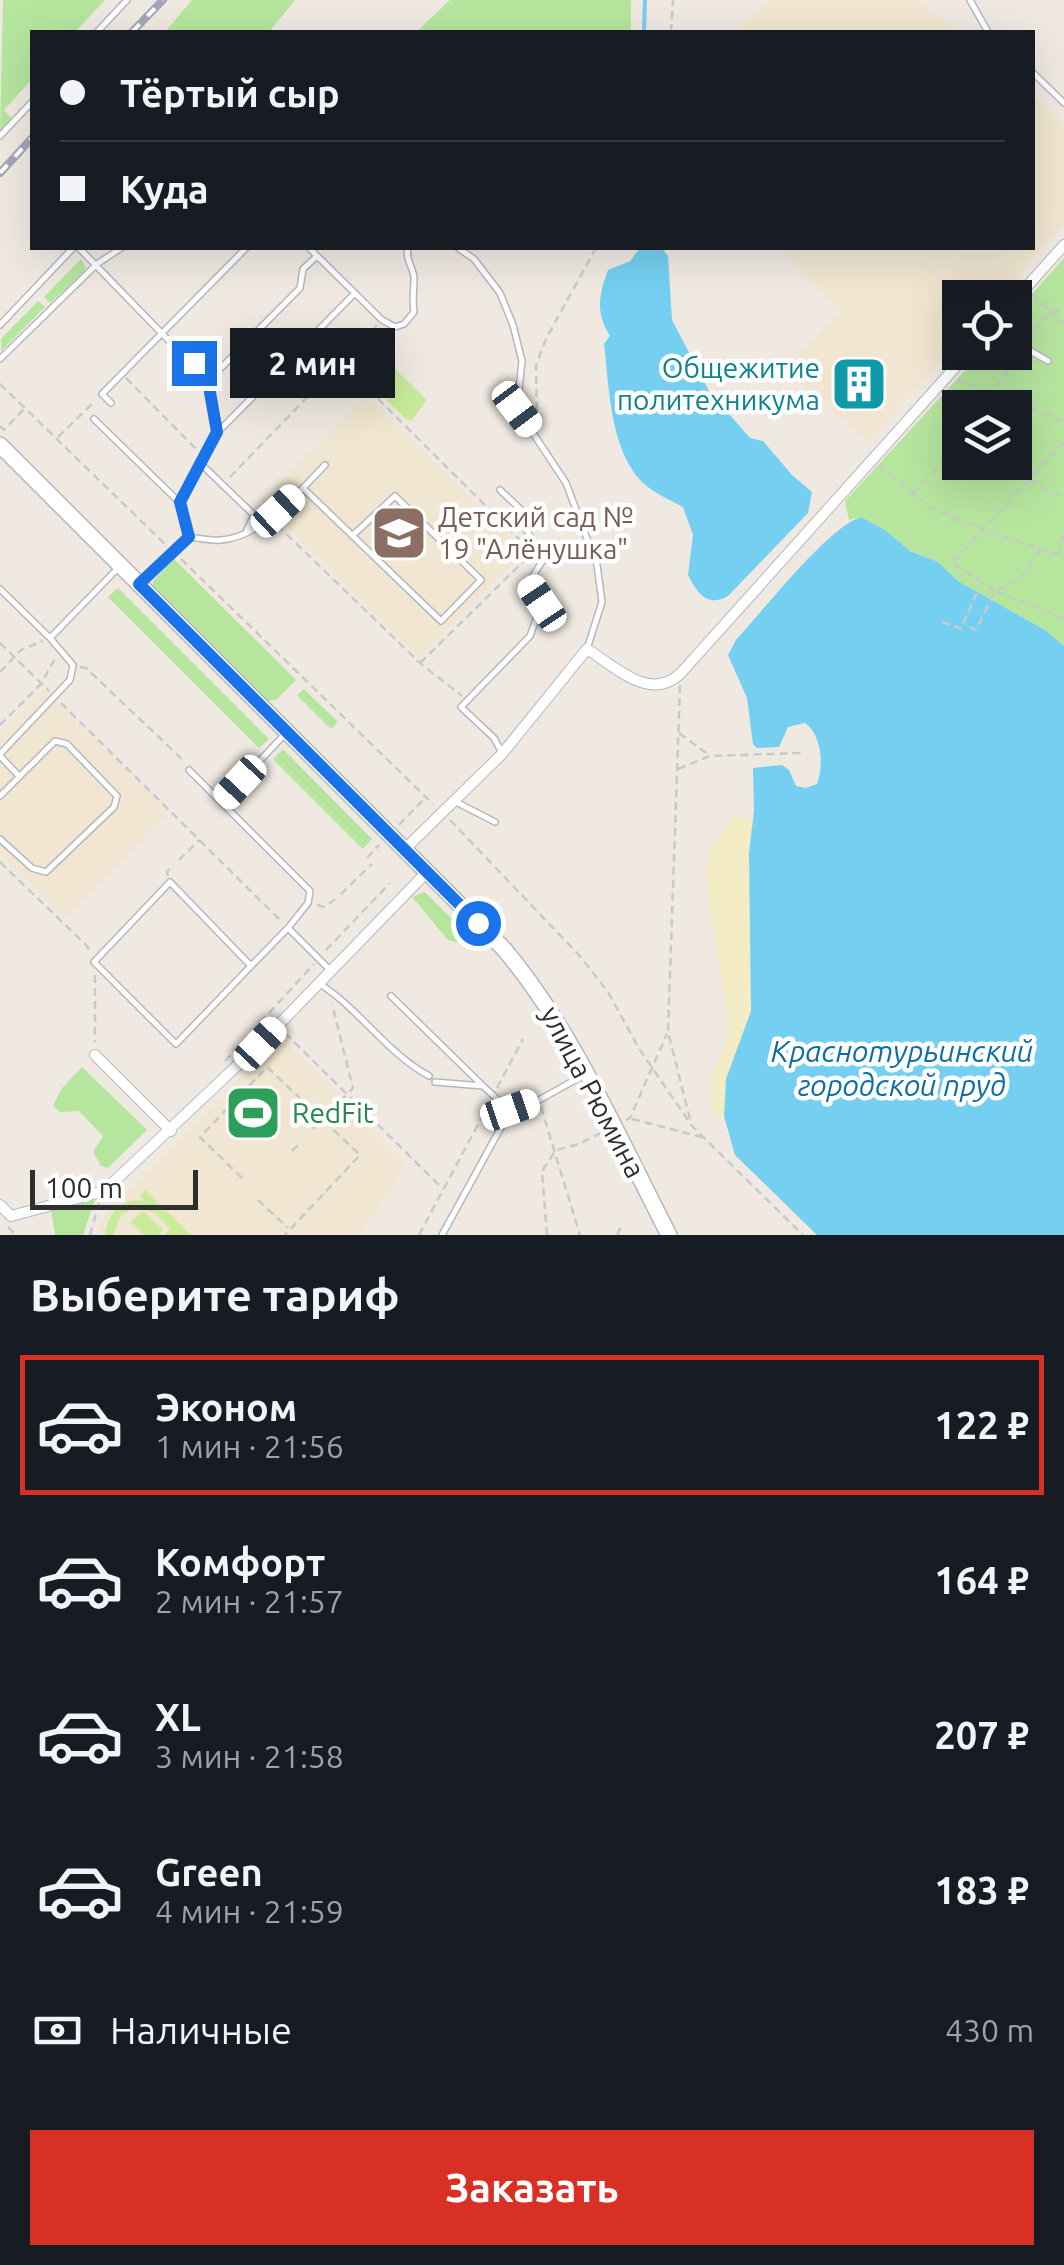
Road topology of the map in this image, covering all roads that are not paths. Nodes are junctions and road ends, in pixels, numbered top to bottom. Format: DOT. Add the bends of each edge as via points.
graph roads {
  1 [pos="128,0"];
  2 [pos="970,0"];
  3 [pos="99,30"];
  4 [pos="987,30"];
  5 [pos="1035,75"];
  6 [pos="1064,103"];
  7 [pos="30,104"];
  8 [pos="0,136"];
  9 [pos="1064,244"];
  10 [pos="74,250"];
  11 [pos="79,250"];
  12 [pos="118,250"];
  13 [pos="244,250"];
  14 [pos="311,250"];
  15 [pos="408,250"];
  16 [pos="461,250"];
  17 [pos="317,256"];
  18 [pos="97,264"];
  19 [pos="1032,281"];
  20 [pos="355,294"];
  21 [pos="0,325"];
  22 [pos="162,332"];
  23 [pos="1032,352"];
  24 [pos="0,359"];
  25 [pos="1048,361"];
  26 [pos="954,370"];
  27 [pos="208,381"];
  28 [pos="112,403"];
  29 [pos="94,419"];
  30 [pos="217,432"];
  31 [pos="0,444"];
  32 [pos="203,460"];
  33 [pos="325,465"];
  34 [pos="302,488"];
  35 [pos="500,490"];
  36 [pos="180,502"];
  37 [pos="245,534"];
  38 [pos="352,536"];
  39 [pos="189,537"];
  40 [pos="121,565"];
  41 [pos="139,584"];
  42 [pos="0,589"];
  43 [pos="50,638"];
  44 [pos="587,649"];
  45 [pos="287,732"];
  46 [pos="502,754"];
  47 [pos="0,755"];
  48 [pos="189,770"];
  49 [pos="20,776"];
  50 [pos="0,796"];
  51 [pos="454,801"];
  52 [pos="221,802"];
  53 [pos="495,822"];
  54 [pos="0,840"];
  55 [pos="404,849"];
  56 [pos="427,872"];
  57 [pos="288,928"];
  58 [pos="250,966"];
  59 [pos="330,969"];
  60 [pos="322,986"];
  61 [pos="390,996"];
  62 [pos="95,1055"];
  63 [pos="586,1074"];
  64 [pos="429,1076"];
  65 [pos="435,1082"];
  66 [pos="483,1086"];
  67 [pos="510,1110"];
  68 [pos="171,1131"];
  69 [pos="0,1205"];
  70 [pos="442,1235"];
  71 [pos="669,1235"];
  1 -- 3 [label="lane"];
  2 -- 4 [label="lane"];
  5 -- 6 [label="lane"];
  7 -- 8 [label="lane"];
  9 -- 19 [label="street"];
  10 -- 21 [label="lane"];
  11 -- 18 [label="lane"];
  12 -- 18 [label="lane"];
  13 -- 22 [label="lane"];
  14 -- 17 [label="lane"];
  15 -- 20 [label="lane" via="414,312 404,324 382,320"];
  16 -- 44 [label="lane" via="500,293 522,360 517,409 566,483 597,565 602,602"];
  17 -- 20 [label="lane"];
  17 -- 27 [label="lane" via="303,269 300,288"];
  18 -- 22 [label="lane"];
  18 -- 24 [label="lane"];
  20 -- 30 [label="lane"];
  22 -- 27 [label="lane"];
  22 -- 28 [label="lane" via="102,394"];
  23 -- 25 [label="lane"];
  26 -- 44 [label="street" via="668,685 634,679"];
  27 -- 30 [label="lane"];
  29 -- 36 [label="lane"];
  30 -- 32 [label="lane"];
  31 -- 40 [label="main road, улица Рюмина"];
  32 -- 36 [label="lane"];
  32 -- 37 [label="lane" via="254,515"];
  33 -- 34 [label="lane"];
  34 -- 37 [label="lane"];
  34 -- 38 [label="lane"];
  35 -- 46 [label="lane" via="532,520 525,528 544,558 529,583 542,603 530,636 461,706"];
  36 -- 39 [label="lane"];
  37 -- 39 [label="lane"];
  38 -- 38 [label="lane" via="440,621 480,580 395,496"];
  39 -- 41 [label="lane"];
  40 -- 41 [label="main road, улица Рюмина"];
  40 -- 43 [label="lane"];
  41 -- 45 [label="main road, улица Рюмина"];
  42 -- 43 [label="lane"];
  43 -- 47 [label="lane" via="73,665 70,680"];
  44 -- 46 [label="street"];
  45 -- 52 [label="lane"];
  45 -- 55 [label="main road, улица Рюмина"];
  46 -- 51 [label="street"];
  47 -- 49 [label="lane"];
  48 -- 52 [label="lane"];
  49 -- 50 [label="lane"];
  49 -- 54 [label="lane" via="62,741 114,788 117,802 46,872"];
  51 -- 53 [label="lane"];
  51 -- 55 [label="street"];
  52 -- 57 [label="lane" via="310,891"];
  55 -- 56 [label="main road, улица Рюмина"];
  56 -- 59 [label="street"];
  56 -- 63 [label="main road, улица Рюмина" via="537,988"];
  57 -- 58 [label="lane"];
  57 -- 59 [label="lane"];
  58 -- 58 [label="lane" via="170,882 94,962 176,1044"];
  59 -- 60 [label="street"];
  60 -- 64 [label="lane"];
  60 -- 68 [label="street"];
  61 -- 66 [label="lane"];
  62 -- 68 [label="street"];
  63 -- 67 [label="lane"];
  63 -- 71 [label="main road, улица Рюмина"];
  65 -- 66 [label="lane"];
  66 -- 67 [label="lane"];
  67 -- 70 [label="lane"];
  68 -- 69 [label="street" via="104,1191 10,1216"];
}
